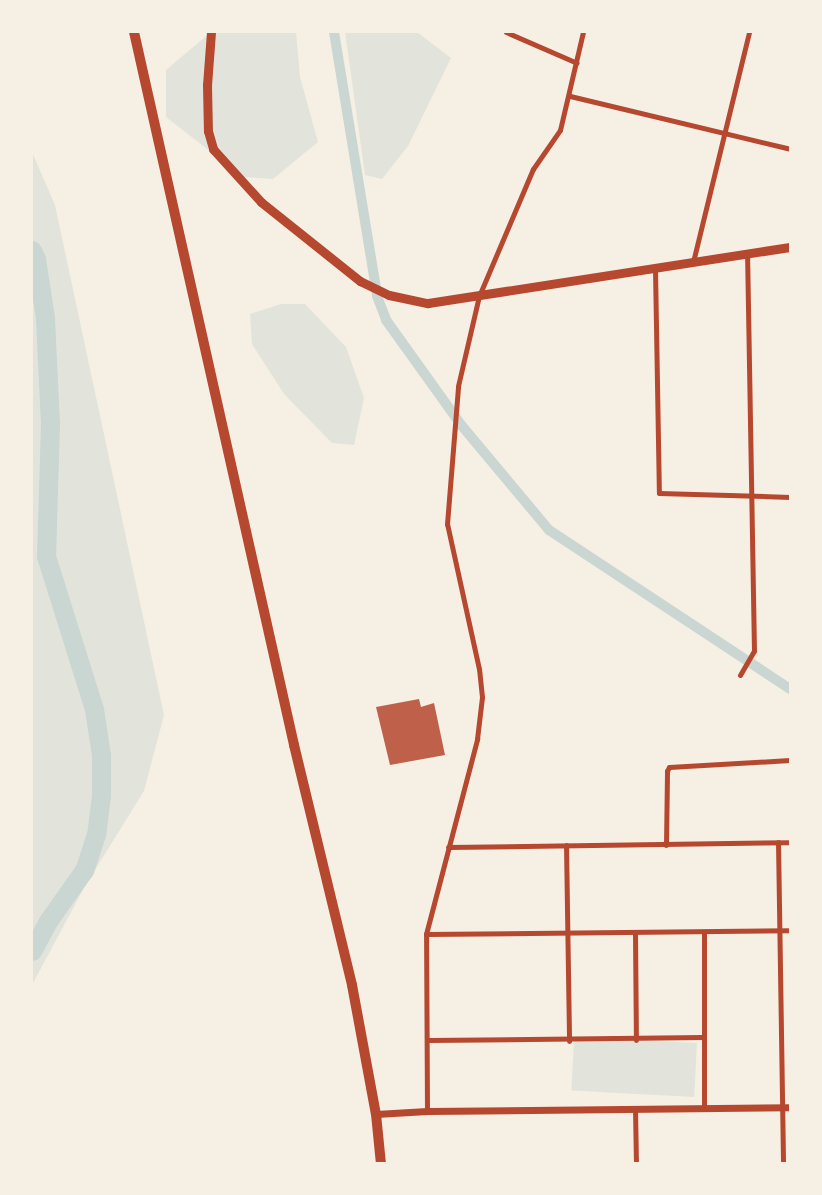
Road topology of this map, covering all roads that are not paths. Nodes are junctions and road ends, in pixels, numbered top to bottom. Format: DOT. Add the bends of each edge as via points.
graph roads {
  1 [pos="134,32"];
  2 [pos="211,32"];
  3 [pos="506,32"];
  4 [pos="583,32"];
  5 [pos="749,32"];
  6 [pos="577,63"];
  7 [pos="569,96"];
  8 [pos="724,134"];
  9 [pos="790,149"];
  10 [pos="790,247"];
  11 [pos="747,254"];
  12 [pos="693,262"];
  13 [pos="655,269"];
  14 [pos="480,296"];
  15 [pos="751,497"];
  16 [pos="790,497"];
  17 [pos="740,675"];
  18 [pos="790,760"];
  19 [pos="778,842"];
  20 [pos="790,842"];
  21 [pos="566,845"];
  22 [pos="666,845"];
  23 [pos="447,847"];
  24 [pos="778,930"];
  25 [pos="790,930"];
  26 [pos="565,933"];
  27 [pos="635,933"];
  28 [pos="704,933"];
  29 [pos="426,934"];
  30 [pos="703,1037"];
  31 [pos="428,1040"];
  32 [pos="636,1040"];
  33 [pos="569,1041"];
  34 [pos="782,1107"];
  35 [pos="790,1107"];
  36 [pos="635,1108"];
  37 [pos="705,1108"];
  38 [pos="427,1111"];
  39 [pos="376,1114"];
  40 [pos="380,1164"];
  41 [pos="636,1164"];
  42 [pos="783,1164"];
  1 -- 39 [label="highway" via="352,985"];
  2 -- 14 [label="main road" via="207,97 213,149 261,202 360,281 388,295 428,303"];
  3 -- 6 [label="street"];
  4 -- 6 [label="street"];
  5 -- 8 [label="street"];
  6 -- 7 [label="street"];
  7 -- 8 [label="street"];
  7 -- 14 [label="street" via="560,130 533,169"];
  8 -- 9 [label="street"];
  8 -- 12 [label="street"];
  10 -- 11 [label="main road"];
  11 -- 12 [label="main road"];
  11 -- 15 [label="street"];
  12 -- 13 [label="main road"];
  13 -- 14 [label="main road"];
  13 -- 15 [label="street" via="659,493"];
  14 -- 23 [label="street" via="458,386 447,524 480,668 482,697 477,740"];
  15 -- 16 [label="street"];
  15 -- 17 [label="street" via="754,651"];
  18 -- 22 [label="street" via="669,767"];
  19 -- 20 [label="street"];
  19 -- 22 [label="street"];
  19 -- 24 [label="street"];
  21 -- 22 [label="street"];
  21 -- 23 [label="street"];
  21 -- 26 [label="street"];
  23 -- 29 [label="street"];
  24 -- 25 [label="street"];
  24 -- 28 [label="street"];
  24 -- 34 [label="street"];
  26 -- 27 [label="street"];
  26 -- 29 [label="street"];
  26 -- 33 [label="street"];
  27 -- 28 [label="street"];
  27 -- 32 [label="street"];
  28 -- 30 [label="street"];
  29 -- 31 [label="street"];
  30 -- 32 [label="street"];
  30 -- 37 [label="street"];
  31 -- 33 [label="street"];
  31 -- 38 [label="street"];
  32 -- 33 [label="street"];
  34 -- 35 [label="street"];
  34 -- 37 [label="street"];
  34 -- 42 [label="street"];
  36 -- 37 [label="street"];
  36 -- 38 [label="street"];
  36 -- 41 [label="street"];
  38 -- 39 [label="street"];
  39 -- 40 [label="highway"];
}
